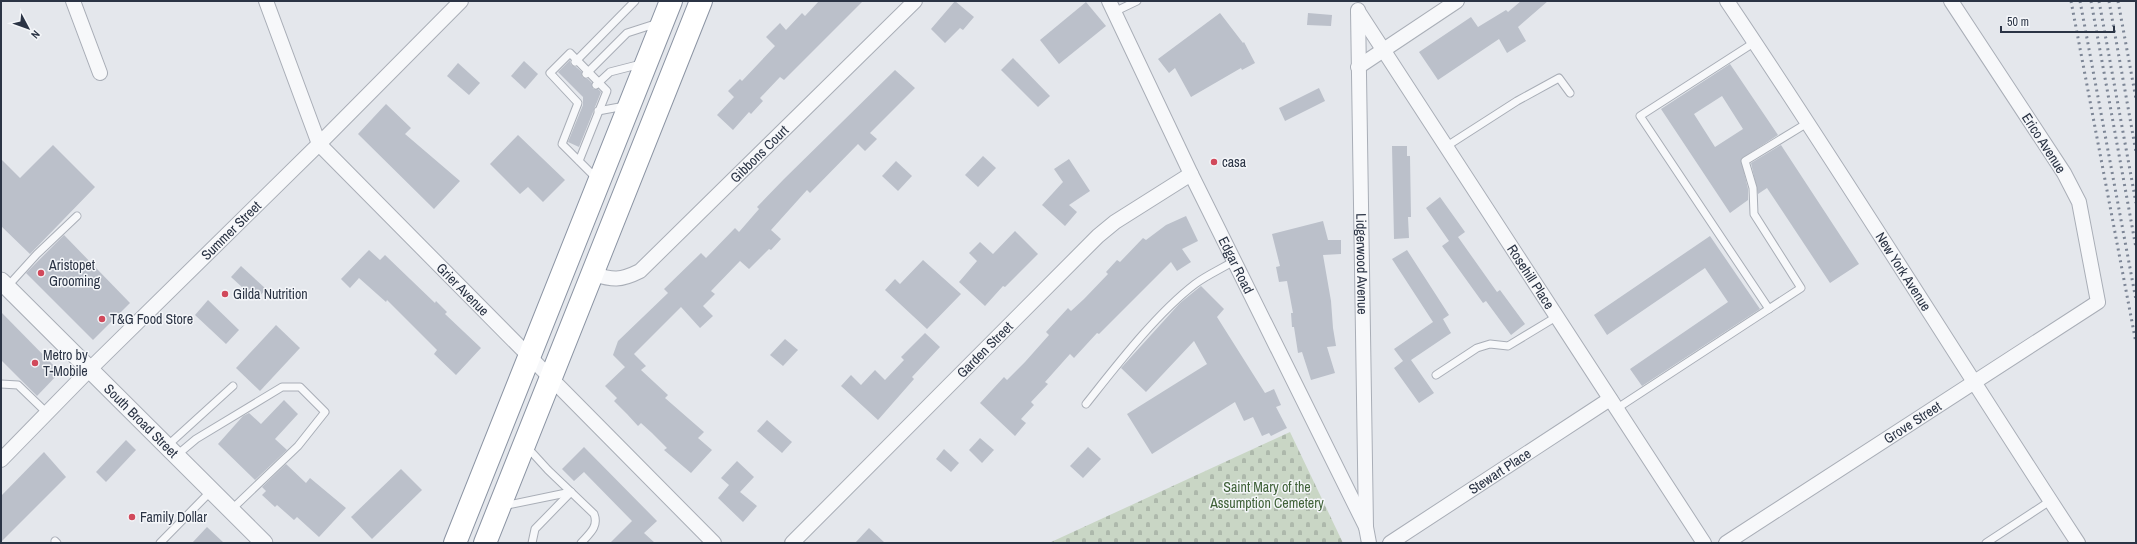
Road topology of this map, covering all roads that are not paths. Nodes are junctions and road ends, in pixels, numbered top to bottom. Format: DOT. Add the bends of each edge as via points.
graph roads {
  1 [pos="73,1"];
  2 [pos="266,1"];
  3 [pos="461,1"];
  4 [pos="635,1"];
  5 [pos="915,1"];
  6 [pos="1137,1"];
  7 [pos="1457,1"];
  8 [pos="1727,1"];
  9 [pos="1951,1"];
  10 [pos="702,5"];
  11 [pos="1112,6"];
  12 [pos="1358,6"];
  13 [pos="667,11"];
  14 [pos="1755,42"];
  15 [pos="1383,49"];
  16 [pos="576,61"];
  17 [pos="647,62"];
  18 [pos="1358,67"];
  19 [pos="587,72"];
  20 [pos="100,73"];
  21 [pos="598,83"];
  22 [pos="1570,93"];
  23 [pos="630,105"];
  24 [pos="598,111"];
  25 [pos="1809,122"];
  26 [pos="319,144"];
  27 [pos="1447,146"];
  28 [pos="579,161"];
  29 [pos="1191,174"];
  30 [pos="599,181"];
  31 [pos="77,216"];
  32 [pos="1234,261"];
  33 [pos="593,274"];
  34 [pos="4,284"];
  35 [pos="2098,302"];
  36 [pos="1769,309"];
  37 [pos="1556,317"];
  38 [pos="529,356"];
  39 [pos="89,370"];
  40 [pos="1436,375"];
  41 [pos="551,378"];
  42 [pos="1,384"];
  43 [pos="1974,384"];
  44 [pos="233,386"];
  45 [pos="1086,404"];
  46 [pos="1613,404"];
  47 [pos="48,414"];
  48 [pos="525,444"];
  49 [pos="172,451"];
  50 [pos="1,460"];
  51 [pos="212,491"];
  52 [pos="571,492"];
  53 [pos="2050,501"];
  54 [pos="500,506"];
  55 [pos="231,510"];
  56 [pos="1366,527"];
  57 [pos="262,542"];
  58 [pos="160,543"];
  59 [pos="455,543"];
  60 [pos="485,543"];
  61 [pos="532,543"];
  62 [pos="581,543"];
  63 [pos="714,543"];
  64 [pos="792,543"];
  65 [pos="1369,543"];
  66 [pos="1390,543"];
  67 [pos="1704,543"];
  68 [pos="1726,543"];
  69 [pos="1986,543"];
  70 [pos="2078,543"];
  1 -- 20 [label="street"];
  2 -- 26 [label="street, Grier Avenue"];
  3 -- 26 [label="street, Summer Street"];
  4 -- 16 [label="lane"];
  5 -- 33 [label="street, Gibbons Court" via="640,271 612,280"];
  6 -- 11 [label="lane"];
  7 -- 15 [label="street"];
  8 -- 14 [label="street, New York Avenue"];
  9 -- 35 [label="street, Erico Avenue" via="2064,173 2079,202"];
  10 -- 33 [label="highway"];
  11 -- 29 [label="street, Edgar Road"];
  12 -- 15 [label="street, Rosehill Place"];
  12 -- 18 [label="street, Lidgerwood Avenue"];
  13 -- 17 [label="highway"];
  13 -- 19 [label="lane" via="627,33"];
  14 -- 25 [label="street, New York Avenue"];
  14 -- 36 [label="lane" via="1640,116"];
  15 -- 18 [label="street"];
  15 -- 27 [label="street, Rosehill Place"];
  16 -- 19 [label="lane"];
  16 -- 28 [label="lane" via="570,53 550,73 559,78 581,101 562,144"];
  17 -- 21 [label="lane" via="610,72"];
  17 -- 23 [label="highway"];
  18 -- 56 [label="street, Lidgerwood Avenue"];
  19 -- 21 [label="lane"];
  21 -- 24 [label="lane" via="607,91"];
  22 -- 27 [label="lane" via="1559,78 1517,101"];
  23 -- 24 [label="lane"];
  23 -- 30 [label="highway"];
  24 -- 28 [label="lane"];
  25 -- 36 [label="lane" via="1745,161 1753,188 1754,214 1801,288"];
  25 -- 43 [label="street, New York Avenue"];
  26 -- 38 [label="street, Grier Avenue"];
  26 -- 39 [label="street, Summer Street"];
  27 -- 37 [label="street, Rosehill Place"];
  28 -- 30 [label="lane"];
  29 -- 32 [label="street, Edgar Road"];
  29 -- 64 [label="street, Garden Street" via="1115,222 1098,236"];
  30 -- 38 [label="highway"];
  31 -- 34 [label="lane"];
  32 -- 45 [label="lane" via="1204,278 1182,296 1117,366"];
  32 -- 56 [label="street, Edgar Road"];
  33 -- 41 [label="highway"];
  34 -- 39 [label="street, South Broad Street"];
  35 -- 43 [label="street, Grove Street"];
  36 -- 46 [label="lane"];
  37 -- 40 [label="lane" via="1508,346 1490,344 1477,348"];
  37 -- 46 [label="street, Rosehill Place"];
  38 -- 41 [label="street, Grier Avenue"];
  38 -- 59 [label="highway"];
  39 -- 47 [label="street, Summer Street"];
  39 -- 49 [label="street, South Broad Street"];
  41 -- 48 [label="highway"];
  41 -- 63 [label="street, Grier Avenue"];
  42 -- 47 [label="lane" via="18,384"];
  43 -- 53 [label="street, New York Avenue"];
  43 -- 68 [label="street, Grove Street"];
  44 -- 49 [label="lane"];
  46 -- 66 [label="street, Stewart Place"];
  46 -- 67 [label="street, Rosehill Place"];
  47 -- 50 [label="street, Summer Street"];
  48 -- 52 [label="lane"];
  48 -- 54 [label="highway"];
  49 -- 51 [label="street, South Broad Street"];
  49 -- 55 [label="lane" via="282,387 300,387 325,412 298,446"];
  51 -- 55 [label="street, South Broad Street"];
  51 -- 58 [label="lane"];
  52 -- 54 [label="lane"];
  52 -- 61 [label="lane" via="535,529"];
  52 -- 62 [label="lane" via="596,518 594,529"];
  53 -- 69 [label="lane"];
  53 -- 70 [label="street, New York Avenue"];
  54 -- 60 [label="highway"];
  55 -- 57 [label="street, South Broad Street"];
  56 -- 65 [label="street"];
}
